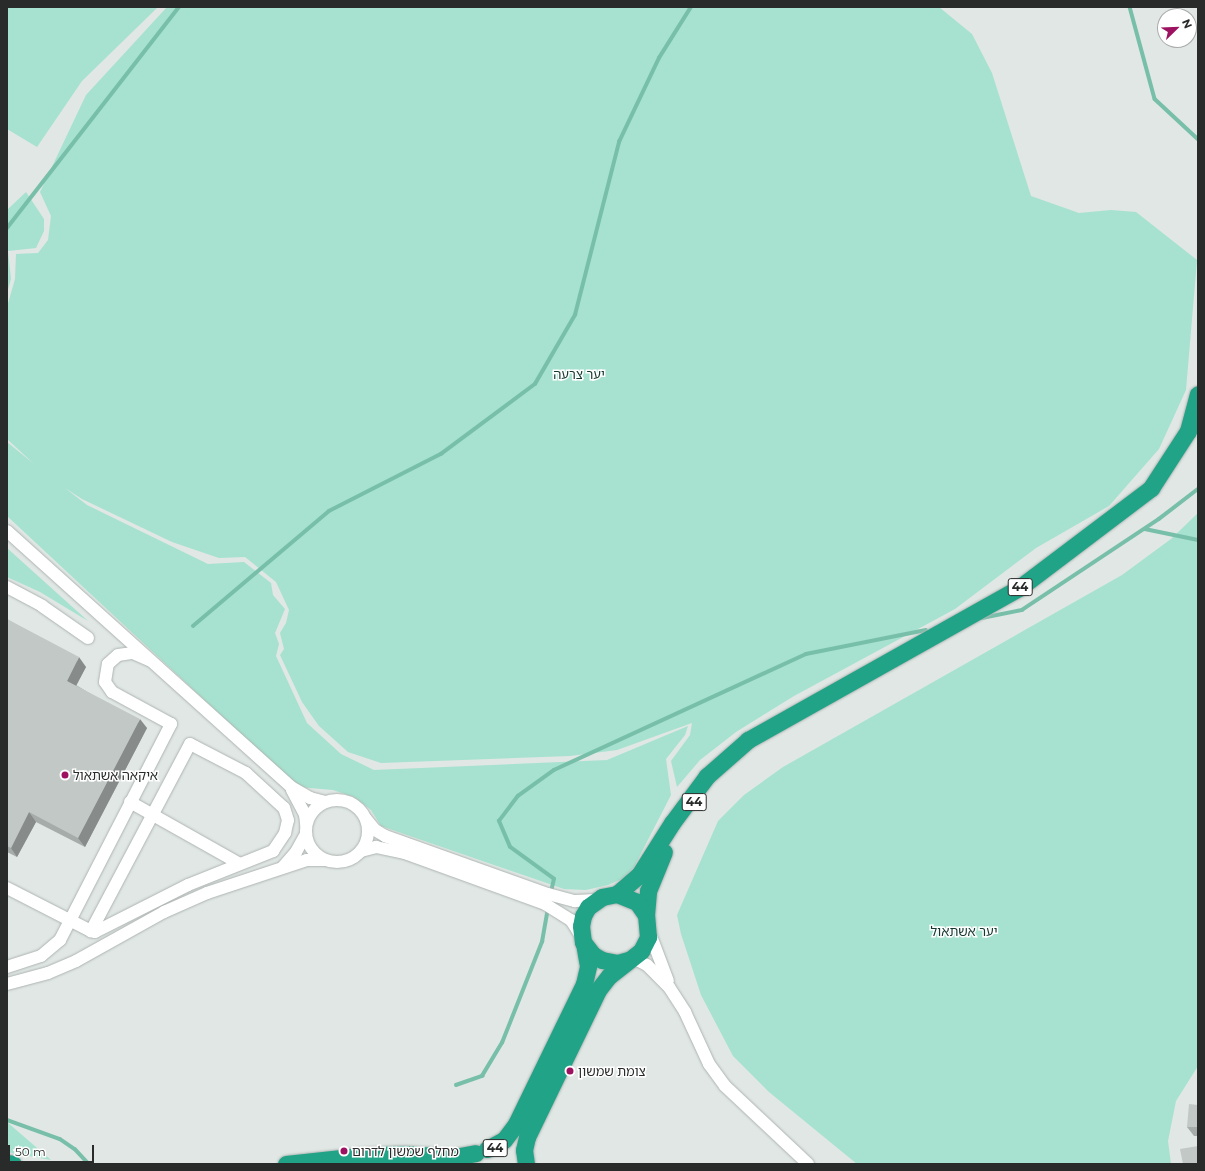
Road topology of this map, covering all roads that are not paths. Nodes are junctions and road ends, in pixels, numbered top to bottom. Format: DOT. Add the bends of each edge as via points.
graph roads {
  1 [pos="1198,394"];
  2 [pos="7,530"];
  3 [pos="7,587"];
  4 [pos="88,638"];
  5 [pos="151,661"];
  6 [pos="785,718"];
  7 [pos="291,787"];
  8 [pos="130,802"];
  9 [pos="325,802"];
  10 [pos="153,815"];
  11 [pos="366,819"];
  12 [pos="306,829"];
  13 [pos="361,851"];
  14 [pos="325,860"];
  15 [pos="240,864"];
  16 [pos="280,870"];
  17 [pos="7,888"];
  18 [pos="617,894"];
  19 [pos="596,900"];
  20 [pos="551,901"];
  21 [pos="70,920"];
  22 [pos="648,923"];
  23 [pos="91,931"];
  24 [pos="583,939"];
  25 [pos="631,959"];
  26 [pos="7,967"];
  27 [pos="7,984"];
  28 [pos="674,993"];
  29 [pos="476,1155"];
  30 [pos="7,1163"];
  31 [pos="13,1164"];
  32 [pos="286,1164"];
  33 [pos="525,1164"];
  34 [pos="808,1164"];
  1 -- 6 [label="highway, 44" via="1188,431 1151,488 1019,588"];
  2 -- 5 [label="street"];
  3 -- 4 [label="street" via="42,606"];
  5 -- 7 [label="street"];
  5 -- 8 [label="street" via="133,653 118,655 108,664 105,682 112,692 171,724"];
  6 -- 18 [label="highway, 44" via="748,740 707,776 672,823 639,875"];
  6 -- 22 [label="highway, 44" via="736,756 694,802 668,844 655,872 646,903"];
  7 -- 9 [label="street" via="310,798"];
  7 -- 12 [label="street" via="305,814"];
  8 -- 10 [label="street"];
  8 -- 21 [label="street"];
  9 -- 11 [label="street" via="348,802 360,810"];
  9 -- 12 [label="street" via="313,811"];
  10 -- 15 [label="street"];
  10 -- 15 [label="street" via="190,744 246,773 281,802 288,820 282,840 273,851"];
  10 -- 23 [label="street"];
  11 -- 13 [label="street" via="368,834"];
  11 -- 20 [label="street" via="375,830 385,836"];
  12 -- 14 [label="street" via="313,852"];
  12 -- 16 [label="street" via="294,856"];
  13 -- 14 [label="street" via="344,862"];
  13 -- 20 [label="street" via="376,847 405,853"];
  14 -- 16 [label="street" via="307,860"];
  15 -- 23 [label="street" via="172,892 99,930"];
  16 -- 27 [label="street" via="193,899 76,961"];
  17 -- 21 [label="street"];
  18 -- 19 [label="highway, 44"];
  18 -- 22 [label="highway" via="637,902"];
  19 -- 20 [label="street"];
  19 -- 24 [label="highway, 44" via="583,916"];
  20 -- 24 [label="street" via="571,920"];
  21 -- 23 [label="street"];
  21 -- 26 [label="street" via="63,936 52,949 35,959"];
  22 -- 25 [label="highway, 44" via="644,946"];
  22 -- 28 [label="street"];
  24 -- 25 [label="highway" via="593,955 602,960 618,963"];
  24 -- 29 [label="highway, 44" via="588,962 584,984 516,1124 504,1140"];
  25 -- 28 [label="street" via="647,965"];
  25 -- 33 [label="highway, 44" via="607,978 598,990 529,1134 524,1147"];
  28 -- 34 [label="street" via="721,1081"];
  29 -- 32 [label="highway" via="358,1156"];
  29 -- 33 [label="highway, 44" via="508,1150"];
  30 -- 31 [label="highway"];
}
